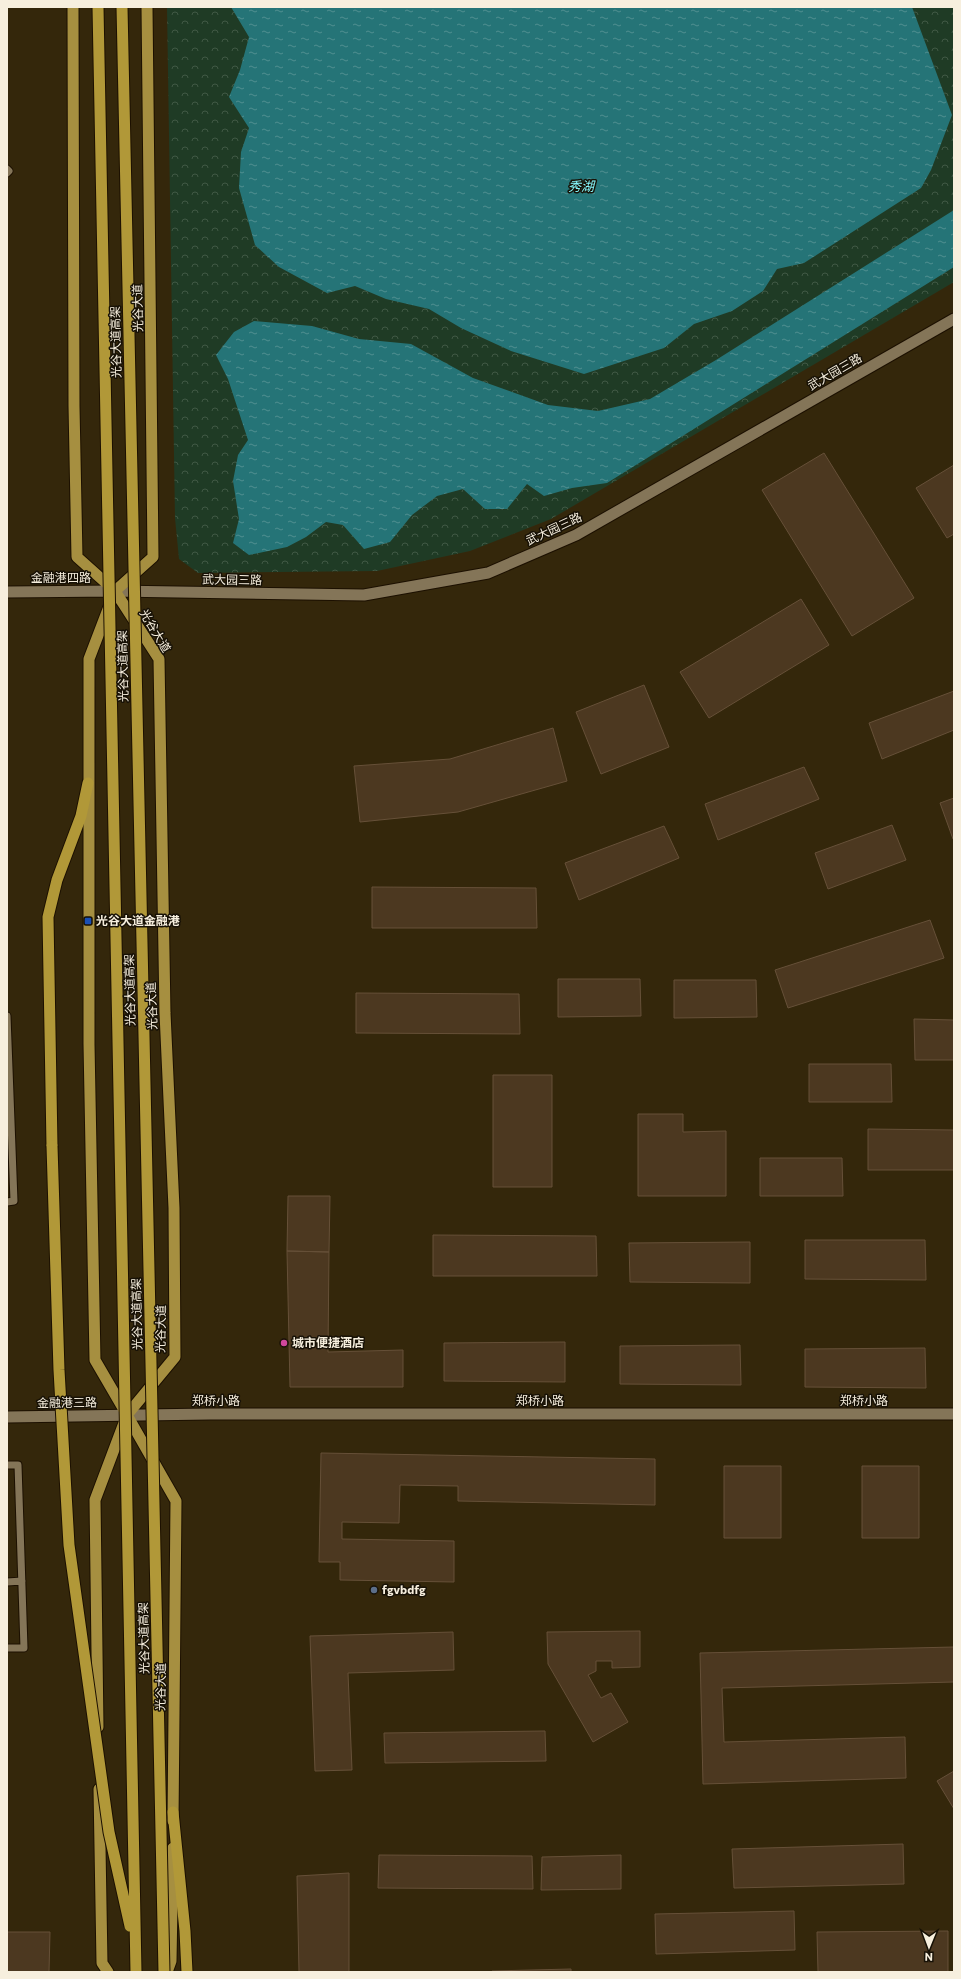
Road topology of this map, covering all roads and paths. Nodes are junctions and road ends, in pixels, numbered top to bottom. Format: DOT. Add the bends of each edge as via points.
graph roads {
  1 [pos="73,7"];
  2 [pos="98,7"];
  3 [pos="122,7"];
  4 [pos="147,7"];
  5 [pos="7,169"];
  6 [pos="7,173"];
  7 [pos="954,319"];
  8 [pos="115,591"];
  9 [pos="7,592"];
  10 [pos="88,783"];
  11 [pos="7,1016"];
  12 [pos="8,1045"];
  13 [pos="8,1083"];
  14 [pos="7,1202"];
  15 [pos="954,1414"];
  16 [pos="127,1415"];
  17 [pos="7,1417"];
  18 [pos="7,1465"];
  19 [pos="22,1581"];
  20 [pos="7,1582"];
  21 [pos="7,1648"];
  22 [pos="173,1812"];
  23 [pos="136,1948"];
  24 [pos="108,1972"];
  25 [pos="136,1972"];
  26 [pos="165,1972"];
  27 [pos="186,1972"];
  1 -- 8 [label="main road, 光谷大道" via="77,557"];
  2 -- 23 [label="highway, 光谷大道高架, bridge"];
  3 -- 26 [label="highway, 光谷大道高架, bridge"];
  4 -- 8 [label="main road, 光谷大道" via="153,557"];
  5 -- 6 [label="lane"];
  7 -- 8 [label="street, 武大园三路" via="576,535 488,573 364,595"];
  8 -- 9 [label="street, 金融港四路"];
  8 -- 10 [label="main road, 光谷大道" via="89,659"];
  8 -- 16 [label="main road, 光谷大道" via="159,659 165,1013 174,1208 175,1357"];
  10 -- 16 [label="main road, 光谷大道" via="89,1044 95,1360"];
  10 -- 23 [label="highway, bridge" via="81,816 57,880 48,917 59,1370 69,1545 109,1832"];
  11 -- 12 [label="lane"];
  12 -- 13 [label="lane"];
  13 -- 14 [label="lane" via="14,1201"];
  15 -- 16 [label="street, 郑桥小路"];
  16 -- 17 [label="street, 金融港三路"];
  16 -- 22 [label="main road, 光谷大道" via="176,1501"];
  16 -- 24 [label="main road, 光谷大道" via="95,1500 102,1963"];
  18 -- 19 [label="lane" via="18,1465"];
  19 -- 20 [label="lane"];
  19 -- 21 [label="lane" via="24,1648"];
  22 -- 26 [label="main road, 光谷大道" via="172,1961"];
  22 -- 27 [label="highway" via="185,1931"];
  23 -- 25 [label="highway, 光谷大道高架, bridge"];
}
